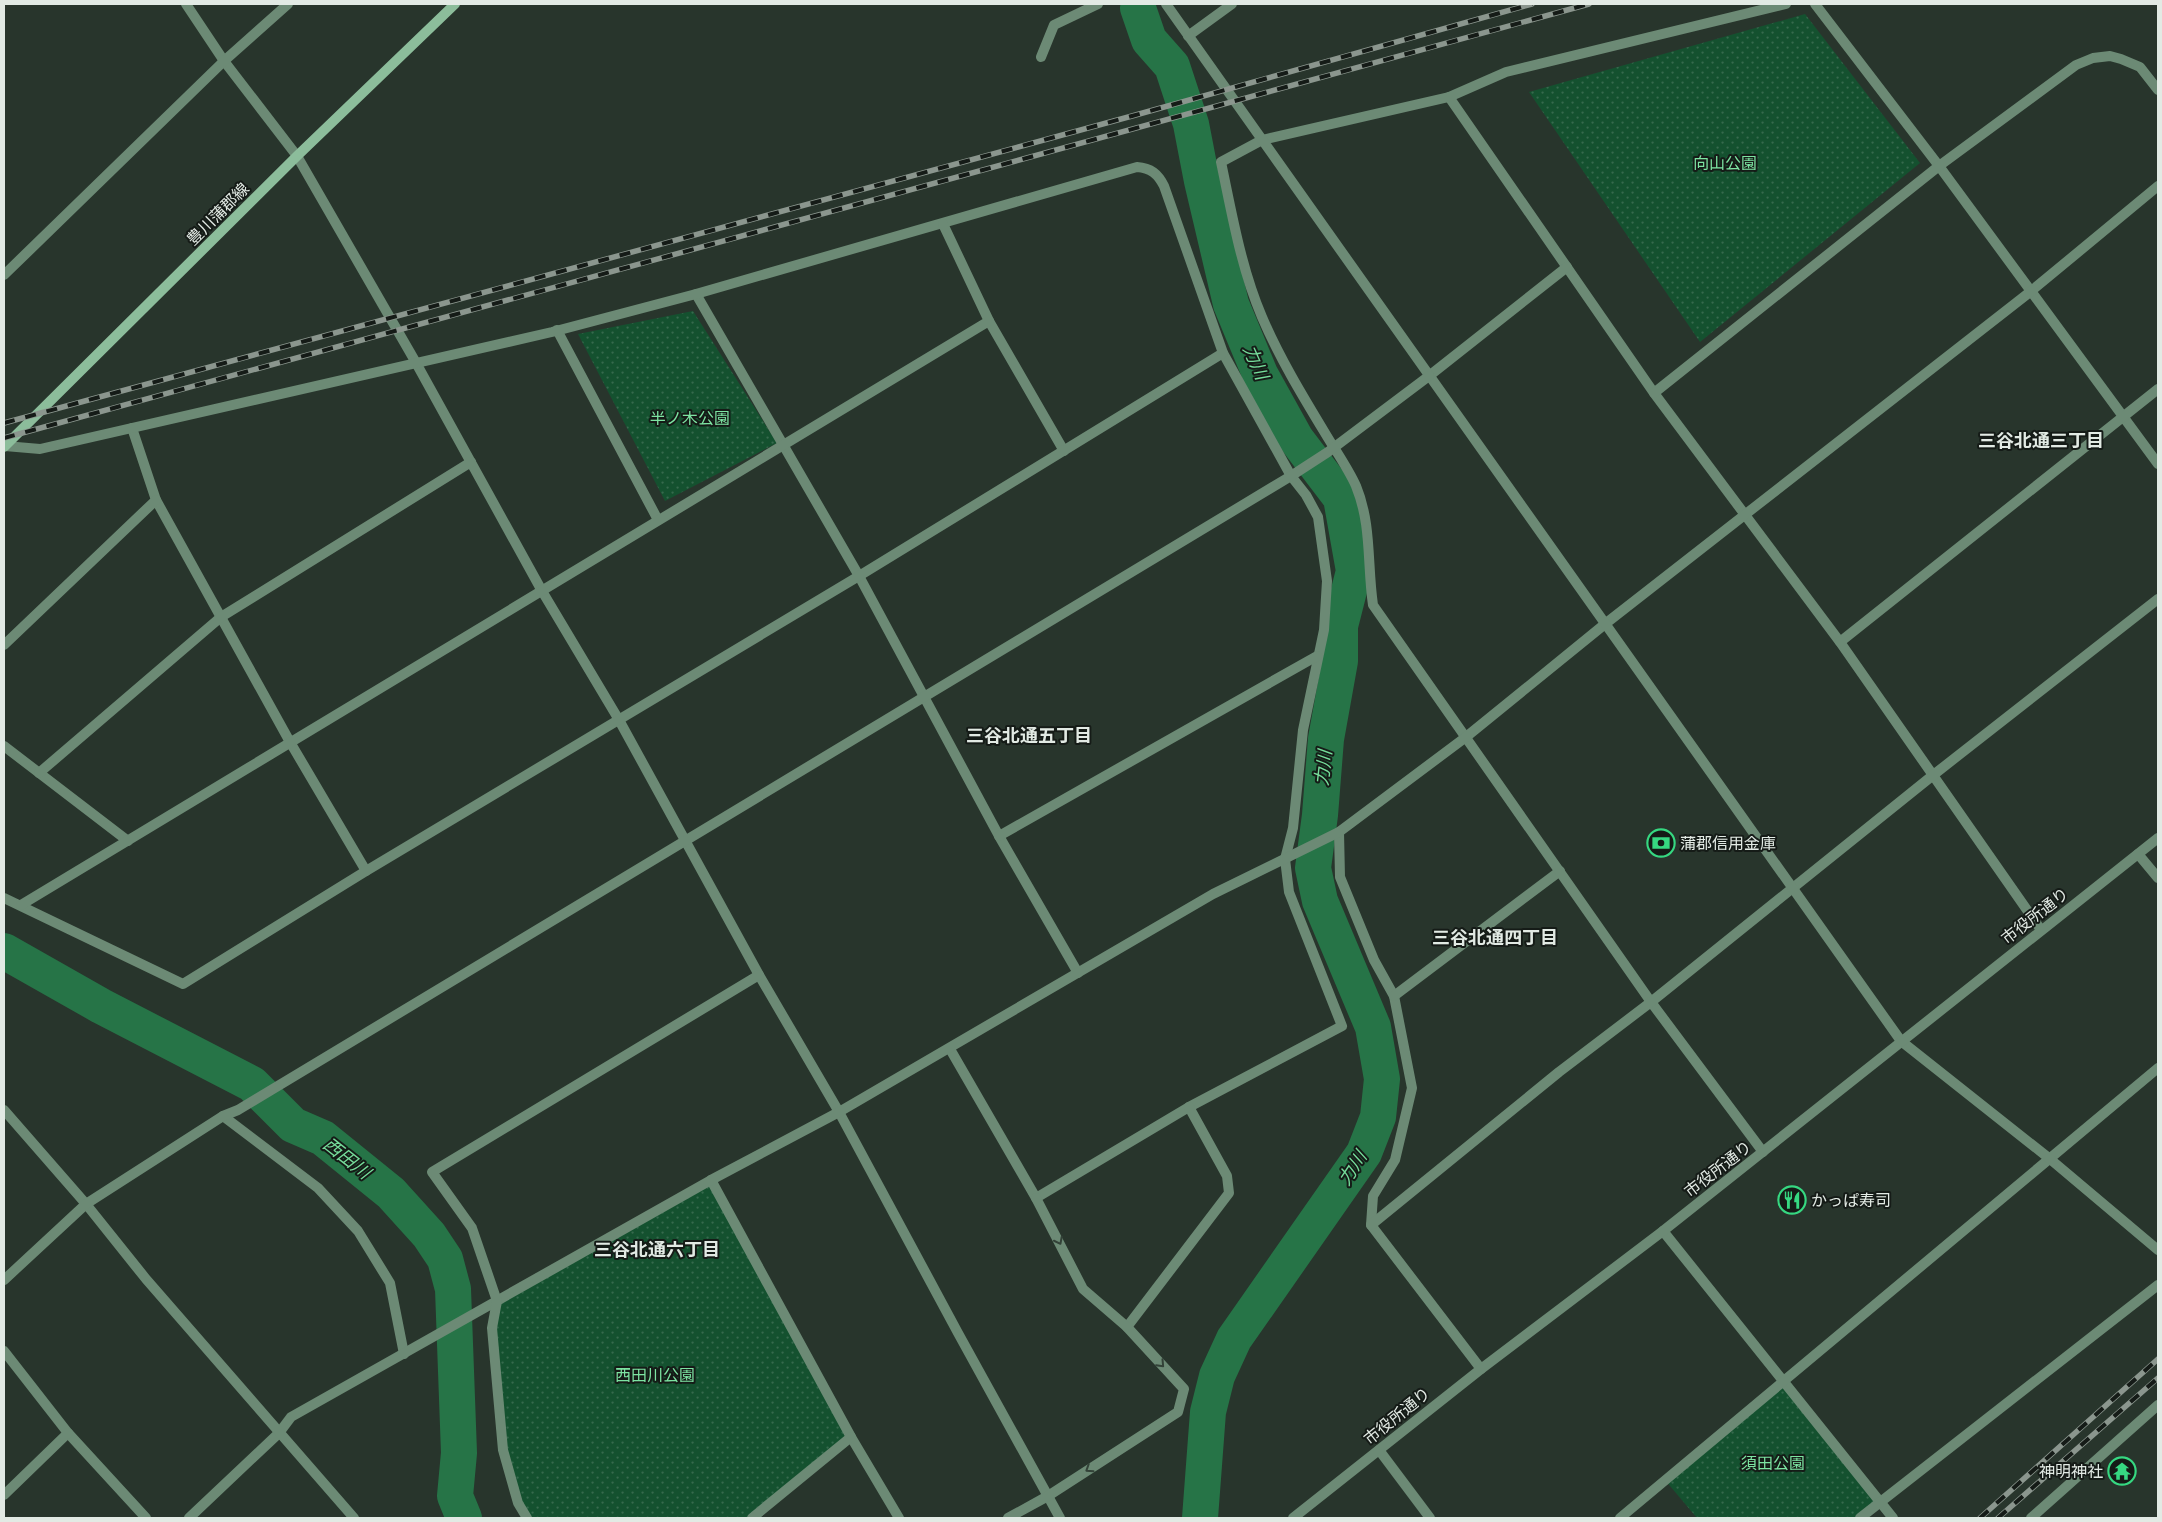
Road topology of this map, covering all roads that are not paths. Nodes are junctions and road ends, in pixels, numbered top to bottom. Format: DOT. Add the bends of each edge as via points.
graph roads {
  1 [pos="186,4"];
  2 [pos="288,4"];
  3 [pos="455,4"];
  4 [pos="1098,4"];
  5 [pos="1166,4"];
  6 [pos="1232,4"];
  7 [pos="1786,4"];
  8 [pos="1815,4"];
  9 [pos="1188,36"];
  10 [pos="1041,57"];
  11 [pos="224,61"];
  12 [pos="2158,90"];
  13 [pos="1449,97"];
  14 [pos="1262,140"];
  15 [pos="297,156"];
  16 [pos="1939,166"];
  17 [pos="2158,186"];
  18 [pos="943,224"];
  19 [pos="1567,267"];
  20 [pos="4,275"];
  21 [pos="2030,292"];
  22 [pos="696,294"];
  23 [pos="989,321"];
  24 [pos="557,330"];
  25 [pos="1223,353"];
  26 [pos="415,361"];
  27 [pos="1429,376"];
  28 [pos="2158,389"];
  29 [pos="1654,393"];
  30 [pos="2124,416"];
  31 [pos="132,428"];
  32 [pos="783,445"];
  33 [pos="4,446"];
  34 [pos="1331,450"];
  35 [pos="1064,451"];
  36 [pos="470,462"];
  37 [pos="2158,464"];
  38 [pos="1291,476"];
  39 [pos="156,500"];
  40 [pos="1745,514"];
  41 [pos="658,520"];
  42 [pos="858,576"];
  43 [pos="542,591"];
  44 [pos="2158,599"];
  45 [pos="221,617"];
  46 [pos="1605,624"];
  47 [pos="1840,642"];
  48 [pos="4,645"];
  49 [pos="1317,656"];
  50 [pos="924,697"];
  51 [pos="619,720"];
  52 [pos="1466,737"];
  53 [pos="290,742"];
  54 [pos="4,746"];
  55 [pos="39,773"];
  56 [pos="1932,776"];
  57 [pos="1336,834"];
  58 [pos="999,836"];
  59 [pos="2158,838"];
  60 [pos="128,841"];
  61 [pos="686,841"];
  62 [pos="2138,854"];
  63 [pos="1285,859"];
  64 [pos="366,871"];
  65 [pos="1560,871"];
  66 [pos="2158,878"];
  67 [pos="1793,888"];
  68 [pos="4,898"];
  69 [pos="21,905"];
  70 [pos="2041,930"];
  71 [pos="1078,973"];
  72 [pos="759,975"];
  73 [pos="1394,996"];
  74 [pos="1651,1002"];
  75 [pos="1901,1041"];
  76 [pos="950,1049"];
  77 [pos="2158,1068"];
  78 [pos="1189,1107"];
  79 [pos="4,1110"];
  80 [pos="839,1112"];
  81 [pos="223,1116"];
  82 [pos="1763,1152"];
  83 [pos="2050,1159"];
  84 [pos="712,1180"];
  85 [pos="1036,1198"];
  86 [pos="86,1204"];
  87 [pos="1372,1226"];
  88 [pos="1663,1231"];
  89 [pos="2158,1250"];
  90 [pos="4,1280"];
  91 [pos="2158,1285"];
  92 [pos="497,1301"];
  93 [pos="1127,1327"];
  94 [pos="4,1351"];
  95 [pos="401,1356"];
  96 [pos="1481,1368"];
  97 [pos="1783,1383"];
  98 [pos="2158,1405"];
  99 [pos="68,1433"];
  100 [pos="280,1433"];
  101 [pos="852,1437"];
  102 [pos="1378,1450"];
  103 [pos="4,1495"];
  104 [pos="1048,1496"];
  105 [pos="1878,1502"];
  106 [pos="146,1518"];
  107 [pos="189,1518"];
  108 [pos="354,1518"];
  109 [pos="527,1518"];
  110 [pos="752,1518"];
  111 [pos="899,1518"];
  112 [pos="1008,1518"];
  113 [pos="1060,1518"];
  114 [pos="1293,1518"];
  115 [pos="1430,1518"];
  116 [pos="1620,1518"];
  117 [pos="1860,1518"];
  118 [pos="1892,1518"];
  119 [pos="2032,1518"];
  1 -- 11 [label="street"];
  2 -- 11 [label="street"];
  3 -- 15 [label="main road, 豊川蒲郡線"];
  4 -- 10 [label="street" via="1054,25"];
  5 -- 9 [label="street"];
  6 -- 9 [label="street"];
  7 -- 13 [label="street" via="1506,72"];
  8 -- 16 [label="street"];
  9 -- 14 [label="street"];
  11 -- 15 [label="street"];
  11 -- 20 [label="street"];
  12 -- 16 [label="street" via="2140,67 2110,56 2093,58 2076,65"];
  13 -- 14 [label="street"];
  13 -- 19 [label="street"];
  14 -- 27 [label="street"];
  14 -- 34 [label="street" via="1221,162 1242,259 1261,316"];
  15 -- 26 [label="street"];
  15 -- 33 [label="main road, 豊川蒲郡線"];
  16 -- 21 [label="street"];
  16 -- 29 [label="street"];
  17 -- 21 [label="street"];
  18 -- 22 [label="street"];
  18 -- 23 [label="street"];
  18 -- 25 [label="street" via="1137,167 1146,168 1154,172 1164,186"];
  19 -- 27 [label="street"];
  19 -- 29 [label="street"];
  21 -- 30 [label="street"];
  21 -- 40 [label="street"];
  22 -- 24 [label="street"];
  22 -- 32 [label="street"];
  23 -- 32 [label="street"];
  23 -- 35 [label="street"];
  24 -- 26 [label="street"];
  24 -- 41 [label="street"];
  25 -- 35 [label="street"];
  25 -- 38 [label="street"];
  26 -- 31 [label="street"];
  26 -- 36 [label="street"];
  27 -- 34 [label="street"];
  27 -- 46 [label="street"];
  28 -- 30 [label="street"];
  29 -- 40 [label="street"];
  30 -- 37 [label="street"];
  30 -- 47 [label="street"];
  31 -- 33 [label="street" via="40,449"];
  31 -- 39 [label="street"];
  32 -- 41 [label="street"];
  32 -- 42 [label="street"];
  34 -- 38 [label="street"];
  34 -- 52 [label="street" via="1355,485 1365,516 1373,605"];
  35 -- 42 [label="street"];
  36 -- 43 [label="street"];
  36 -- 45 [label="street"];
  38 -- 49 [label="street" via="1318,517 1321,535 1327,581 1324,630"];
  38 -- 50 [label="street"];
  39 -- 45 [label="street"];
  39 -- 48 [label="street"];
  40 -- 46 [label="street"];
  40 -- 47 [label="street"];
  41 -- 43 [label="street"];
  42 -- 50 [label="street"];
  42 -- 51 [label="street"];
  43 -- 51 [label="street"];
  43 -- 53 [label="street"];
  44 -- 56 [label="street"];
  45 -- 53 [label="street"];
  45 -- 55 [label="street"];
  46 -- 52 [label="street"];
  46 -- 67 [label="street"];
  47 -- 56 [label="street"];
  49 -- 58 [label="street"];
  49 -- 63 [label="street" via="1303,730 1293,828"];
  50 -- 58 [label="street"];
  50 -- 61 [label="street"];
  51 -- 61 [label="street"];
  51 -- 64 [label="street"];
  52 -- 57 [label="street"];
  52 -- 65 [label="street"];
  53 -- 60 [label="street"];
  53 -- 64 [label="street"];
  54 -- 55 [label="street"];
  55 -- 60 [label="street"];
  56 -- 67 [label="street"];
  56 -- 70 [label="street"];
  57 -- 63 [label="street"];
  57 -- 73 [label="street" via="1340,876 1374,960"];
  58 -- 71 [label="street"];
  59 -- 62 [label="street, 市役所通り"];
  60 -- 69 [label="street"];
  61 -- 72 [label="street"];
  61 -- 81 [label="street" via="238,1110"];
  62 -- 66 [label="street"];
  62 -- 70 [label="street, 市役所通り"];
  63 -- 71 [label="street" via="1212,894"];
  63 -- 78 [label="street" via="1289,892 1342,1026"];
  64 -- 69 [label="street" via="183,984"];
  65 -- 73 [label="street"];
  65 -- 74 [label="street"];
  67 -- 74 [label="street"];
  67 -- 75 [label="street"];
  68 -- 69 [label="street"];
  70 -- 75 [label="street, 市役所通り"];
  71 -- 76 [label="street"];
  72 -- 80 [label="street"];
  72 -- 92 [label="street" via="432,1172 472,1228"];
  73 -- 87 [label="street" via="1412,1088 1395,1160 1373,1196"];
  74 -- 82 [label="street"];
  74 -- 87 [label="street" via="1559,1072"];
  75 -- 82 [label="street, 市役所通り"];
  75 -- 83 [label="street"];
  76 -- 80 [label="street"];
  76 -- 85 [label="street"];
  77 -- 83 [label="street"];
  78 -- 85 [label="street"];
  78 -- 93 [label="street" via="1226,1176 1229,1193"];
  79 -- 86 [label="street"];
  80 -- 84 [label="street"];
  80 -- 104 [label="street"];
  81 -- 86 [label="street"];
  81 -- 95 [label="street" via="318,1188 358,1231 390,1283"];
  82 -- 88 [label="street, 市役所通り"];
  83 -- 89 [label="street"];
  83 -- 97 [label="street"];
  84 -- 92 [label="street"];
  84 -- 101 [label="street"];
  85 -- 93 [label="street, one-way" via="1083,1289"];
  86 -- 90 [label="street"];
  86 -- 100 [label="street"];
  87 -- 96 [label="street"];
  88 -- 96 [label="street, 市役所通り"];
  88 -- 97 [label="street"];
  91 -- 105 [label="street"];
  92 -- 95 [label="street"];
  92 -- 109 [label="street" via="492,1328 503,1450 518,1503"];
  93 -- 104 [label="street, one-way" via="1184,1389 1178,1412"];
  94 -- 99 [label="street"];
  95 -- 100 [label="street" via="291,1417"];
  96 -- 102 [label="street, 市役所通り"];
  97 -- 105 [label="street"];
  97 -- 116 [label="street"];
  98 -- 119 [label="street"];
  99 -- 103 [label="street"];
  99 -- 106 [label="street"];
  100 -- 107 [label="street"];
  100 -- 108 [label="street"];
  101 -- 110 [label="street"];
  101 -- 111 [label="street"];
  102 -- 114 [label="street, 市役所通り"];
  102 -- 115 [label="street"];
  104 -- 112 [label="street"];
  104 -- 113 [label="street"];
  105 -- 117 [label="street"];
  105 -- 118 [label="street"];
}
